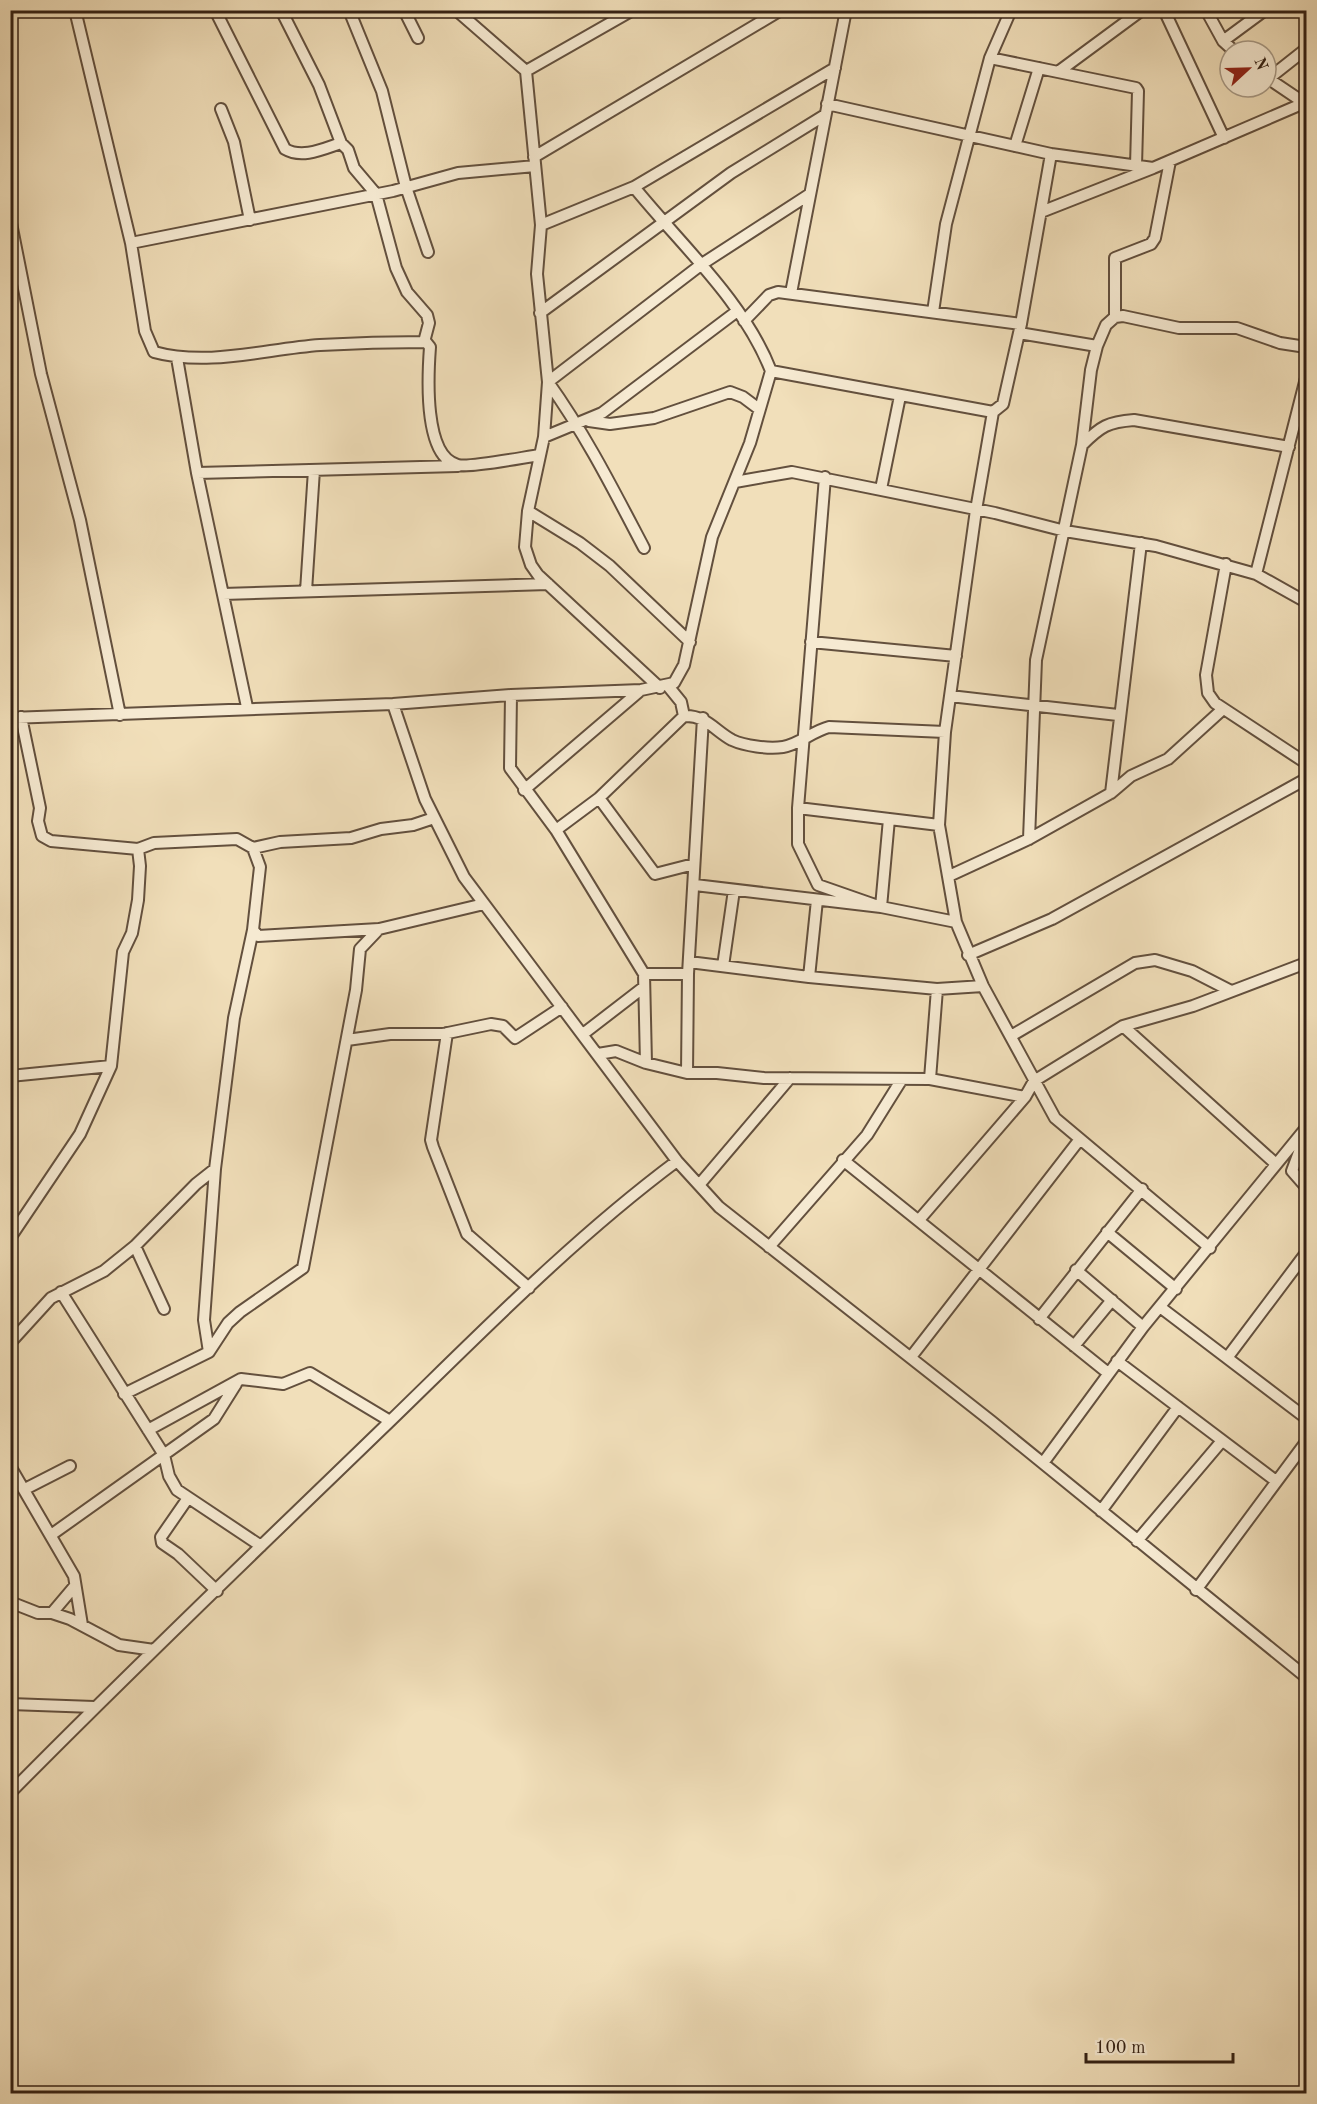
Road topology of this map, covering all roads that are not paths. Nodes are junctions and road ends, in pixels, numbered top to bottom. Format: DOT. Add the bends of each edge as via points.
graph roads {
  1 [pos="75,10"];
  2 [pos="215,10"];
  3 [pos="281,10"];
  4 [pos="350,10"];
  5 [pos="404,10"];
  6 [pos="456,10"];
  7 [pos="633,10"];
  8 [pos="781,10"];
  9 [pos="846,10"];
  10 [pos="1011,10"];
  11 [pos="1142,10"];
  12 [pos="1164,10"];
  13 [pos="1206,10"];
  14 [pos="1266,10"];
  15 [pos="418,38"];
  16 [pos="1221,39"];
  17 [pos="1227,39"];
  18 [pos="1306,49"];
  19 [pos="990,58"];
  20 [pos="835,68"];
  21 [pos="1039,68"];
  22 [pos="526,70"];
  23 [pos="1278,70"];
  24 [pos="1058,72"];
  25 [pos="1278,86"];
  26 [pos="1305,104"];
  27 [pos="221,109"];
  28 [pos="826,110"];
  29 [pos="971,135"];
  30 [pos="1224,138"];
  31 [pos="341,143"];
  32 [pos="1015,146"];
  33 [pos="1051,153"];
  34 [pos="535,161"];
  35 [pos="1170,161"];
  36 [pos="1136,166"];
  37 [pos="1153,168"];
  38 [pos="405,187"];
  39 [pos="634,187"];
  40 [pos="376,194"];
  41 [pos="810,194"];
  42 [pos="1041,212"];
  43 [pos="10,218"];
  44 [pos="250,220"];
  45 [pos="662,222"];
  46 [pos="541,225"];
  47 [pos="131,243"];
  48 [pos="428,252"];
  49 [pos="702,264"];
  50 [pos="791,293"];
  51 [pos="736,312"];
  52 [pos="933,312"];
  53 [pos="540,313"];
  54 [pos="1115,317"];
  55 [pos="744,321"];
  56 [pos="1020,328"];
  57 [pos="424,342"];
  58 [pos="1097,346"];
  59 [pos="1306,347"];
  60 [pos="177,358"];
  61 [pos="771,371"];
  62 [pos="1306,378"];
  63 [pos="548,382"];
  64 [pos="900,396"];
  65 [pos="759,409"];
  66 [pos="993,412"];
  67 [pos="589,421"];
  68 [pos="578,424"];
  69 [pos="544,437"];
  70 [pos="1082,445"];
  71 [pos="1289,447"];
  72 [pos="540,455"];
  73 [pos="458,466"];
  74 [pos="314,470"];
  75 [pos="197,473"];
  76 [pos="825,477"];
  77 [pos="735,482"];
  78 [pos="881,489"];
  79 [pos="976,510"];
  80 [pos="528,511"];
  81 [pos="1065,531"];
  82 [pos="1141,543"];
  83 [pos="644,548"];
  84 [pos="1226,564"];
  85 [pos="1256,574"];
  86 [pos="548,584"];
  87 [pos="306,591"];
  88 [pos="224,594"];
  89 [pos="1306,602"];
  90 [pos="690,642"];
  91 [pos="811,642"];
  92 [pos="956,656"];
  93 [pos="664,687"];
  94 [pos="641,690"];
  95 [pos="511,695"];
  96 [pos="950,696"];
  97 [pos="393,704"];
  98 [pos="1034,704"];
  99 [pos="247,707"];
  100 [pos="1223,709"];
  101 [pos="120,715"];
  102 [pos="1118,715"];
  103 [pos="684,716"];
  104 [pos="16,717"];
  105 [pos="703,718"];
  106 [pos="945,732"];
  107 [pos="803,738"];
  108 [pos="1306,763"];
  109 [pos="1306,779"];
  110 [pos="525,790"];
  111 [pos="1111,793"];
  112 [pos="599,798"];
  113 [pos="798,808"];
  114 [pos="434,818"];
  115 [pos="889,819"];
  116 [pos="939,825"];
  117 [pos="556,830"];
  118 [pos="1029,839"];
  119 [pos="253,848"];
  120 [pos="138,849"];
  121 [pos="694,864"];
  122 [pos="949,876"];
  123 [pos="695,885"];
  124 [pos="734,890"];
  125 [pos="817,900"];
  126 [pos="484,904"];
  127 [pos="881,907"];
  128 [pos="956,922"];
  129 [pos="379,929"];
  130 [pos="253,930"];
  131 [pos="968,955"];
  132 [pos="689,962"];
  133 [pos="1306,963"];
  134 [pos="723,966"];
  135 [pos="644,974"];
  136 [pos="688,974"];
  137 [pos="809,977"];
  138 [pos="983,986"];
  139 [pos="644,987"];
  140 [pos="937,989"];
  141 [pos="1231,991"];
  142 [pos="562,1007"];
  143 [pos="1123,1026"];
  144 [pos="447,1034"];
  145 [pos="583,1034"];
  146 [pos="1011,1036"];
  147 [pos="347,1040"];
  148 [pos="598,1054"];
  149 [pos="646,1063"];
  150 [pos="111,1066"];
  151 [pos="687,1073"];
  152 [pos="10,1076"];
  153 [pos="790,1078"];
  154 [pos="902,1079"];
  155 [pos="930,1079"];
  156 [pos="1034,1081"];
  157 [pos="1025,1096"];
  158 [pos="1306,1130"];
  159 [pos="1080,1139"];
  160 [pos="843,1160"];
  161 [pos="677,1161"];
  162 [pos="1275,1164"];
  163 [pos="215,1169"];
  164 [pos="699,1185"];
  165 [pos="1306,1187"];
  166 [pos="1142,1189"];
  167 [pos="919,1220"];
  168 [pos="1107,1232"];
  169 [pos="10,1238"];
  170 [pos="135,1246"];
  171 [pos="769,1247"];
  172 [pos="1210,1248"];
  173 [pos="1305,1257"];
  174 [pos="979,1268"];
  175 [pos="1076,1270"];
  176 [pos="529,1288"];
  177 [pos="1176,1289"];
  178 [pos="61,1292"];
  179 [pos="1112,1300"];
  180 [pos="1160,1307"];
  181 [pos="164,1309"];
  182 [pos="1039,1319"];
  183 [pos="1143,1327"];
  184 [pos="205,1338"];
  185 [pos="218,1338"];
  186 [pos="10,1343"];
  187 [pos="1074,1346"];
  188 [pos="208,1352"];
  189 [pos="911,1357"];
  190 [pos="1227,1358"];
  191 [pos="1117,1361"];
  192 [pos="1108,1373"];
  193 [pos="236,1383"];
  194 [pos="124,1394"];
  195 [pos="1306,1400"];
  196 [pos="1178,1407"];
  197 [pos="1303,1414"];
  198 [pos="390,1421"];
  199 [pos="148,1430"];
  200 [pos="1221,1442"];
  201 [pos="1306,1442"];
  202 [pos="164,1455"];
  203 [pos="1042,1463"];
  204 [pos="10,1466"];
  205 [pos="70,1466"];
  206 [pos="1276,1481"];
  207 [pos="25,1489"];
  208 [pos="188,1498"];
  209 [pos="1101,1511"];
  210 [pos="51,1535"];
  211 [pos="1137,1541"];
  212 [pos="261,1546"];
  213 [pos="75,1587"];
  214 [pos="1196,1590"];
  215 [pos="217,1591"];
  216 [pos="10,1602"];
  217 [pos="52,1613"];
  218 [pos="82,1625"];
  219 [pos="154,1650"];
  220 [pos="1306,1677"];
  221 [pos="10,1704"];
  222 [pos="94,1707"];
  223 [pos="10,1793"];
  1 -- 47 [label="street"];
  2 -- 31 [label="street" via="285,149 293,154 309,153"];
  3 -- 31 [label="street" via="319,85"];
  4 -- 38 [label="street" via="384,98"];
  5 -- 15 [label="street"];
  6 -- 22 [label="street"];
  7 -- 22 [label="street"];
  8 -- 34 [label="street"];
  9 -- 20 [label="street"];
  10 -- 19 [label="street"];
  11 -- 24 [label="street"];
  12 -- 30 [label="street"];
  13 -- 16 [label="street"];
  14 -- 17 [label="street"];
  18 -- 23 [label="street"];
  19 -- 21 [label="street"];
  19 -- 29 [label="street"];
  20 -- 28 [label="street"];
  20 -- 39 [label="street"];
  21 -- 24 [label="street"];
  21 -- 32 [label="street"];
  22 -- 34 [label="street"];
  24 -- 36 [label="street" via="1136,88"];
  25 -- 26 [label="street"];
  26 -- 30 [label="street"];
  27 -- 44 [label="street" via="234,142"];
  28 -- 29 [label="street"];
  28 -- 41 [label="street"];
  28 -- 45 [label="street"];
  29 -- 32 [label="street"];
  29 -- 52 [label="street" via="946,224"];
  30 -- 35 [label="street"];
  31 -- 40 [label="street" via="354,168"];
  32 -- 33 [label="street"];
  33 -- 36 [label="street"];
  33 -- 42 [label="street"];
  34 -- 38 [label="street" via="458,173"];
  34 -- 46 [label="street"];
  35 -- 37 [label="street"];
  35 -- 54 [label="street" via="1155,238 1150,244 1115,258"];
  36 -- 37 [label="street"];
  37 -- 42 [label="street"];
  38 -- 40 [label="street"];
  38 -- 48 [label="street"];
  39 -- 45 [label="street"];
  39 -- 46 [label="street"];
  40 -- 44 [label="street"];
  40 -- 57 [label="street" via="396,268 407,292 427,315"];
  41 -- 49 [label="street"];
  41 -- 50 [label="street"];
  42 -- 56 [label="street"];
  43 -- 101 [label="street" via="41,374 80,520"];
  44 -- 47 [label="street"];
  45 -- 49 [label="street"];
  45 -- 53 [label="street"];
  46 -- 53 [label="street" via="537,274"];
  47 -- 60 [label="street" via="145,331 154,352"];
  49 -- 51 [label="street"];
  49 -- 63 [label="street"];
  50 -- 52 [label="street"];
  50 -- 55 [label="street" via="769,295"];
  51 -- 55 [label="street"];
  51 -- 67 [label="street"];
  52 -- 56 [label="street"];
  53 -- 63 [label="street"];
  54 -- 58 [label="street" via="1106,325"];
  54 -- 59 [label="street" via="1190,329 1237,328 1280,343"];
  55 -- 61 [label="street"];
  56 -- 58 [label="street"];
  56 -- 66 [label="street" via="1003,404"];
  57 -- 60 [label="street" via="320,345 211,358"];
  57 -- 73 [label="street" via="430,347 431,430 446,459"];
  58 -- 70 [label="street"];
  60 -- 75 [label="street"];
  61 -- 64 [label="street"];
  61 -- 65 [label="street"];
  62 -- 71 [label="street"];
  63 -- 68 [label="street"];
  63 -- 69 [label="street"];
  64 -- 66 [label="street"];
  64 -- 78 [label="street"];
  65 -- 67 [label="street" via="730,393 654,418 610,424"];
  65 -- 77 [label="street"];
  66 -- 79 [label="street"];
  67 -- 68 [label="street"];
  68 -- 69 [label="street"];
  68 -- 83 [label="street"];
  69 -- 72 [label="street"];
  70 -- 71 [label="street" via="1112,422 1134,420"];
  70 -- 81 [label="street"];
  71 -- 85 [label="street"];
  72 -- 73 [label="street"];
  72 -- 80 [label="street"];
  73 -- 74 [label="street"];
  74 -- 75 [label="street"];
  74 -- 87 [label="street"];
  75 -- 88 [label="street"];
  76 -- 77 [label="street" via="792,472"];
  76 -- 78 [label="street"];
  76 -- 91 [label="street"];
  77 -- 90 [label="street" via="712,537"];
  78 -- 79 [label="street"];
  79 -- 81 [label="street"];
  79 -- 92 [label="street"];
  80 -- 86 [label="street" via="525,547 531,565"];
  80 -- 90 [label="street" via="610,566"];
  81 -- 82 [label="street"];
  81 -- 98 [label="street" via="1036,660"];
  82 -- 84 [label="street"];
  82 -- 102 [label="street"];
  84 -- 85 [label="street"];
  84 -- 100 [label="street" via="1206,675 1208,693"];
  85 -- 89 [label="street"];
  86 -- 87 [label="street"];
  86 -- 93 [label="street"];
  87 -- 88 [label="street"];
  88 -- 99 [label="street"];
  90 -- 93 [label="street" via="674,683"];
  91 -- 92 [label="street"];
  91 -- 107 [label="street"];
  92 -- 96 [label="street"];
  93 -- 94 [label="street"];
  93 -- 103 [label="street" via="681,702"];
  94 -- 95 [label="street"];
  94 -- 110 [label="street"];
  95 -- 97 [label="street"];
  95 -- 110 [label="street" via="510,768"];
  96 -- 98 [label="street"];
  96 -- 106 [label="street"];
  97 -- 99 [label="street"];
  97 -- 114 [label="street" via="424,800"];
  98 -- 102 [label="street"];
  98 -- 118 [label="street"];
  99 -- 101 [label="street"];
  100 -- 108 [label="street"];
  100 -- 111 [label="street" via="1168,759 1131,776"];
  101 -- 104 [label="street"];
  102 -- 111 [label="street"];
  103 -- 105 [label="street"];
  103 -- 112 [label="street"];
  104 -- 120 [label="street" via="40,808 42,836 51,841"];
  105 -- 107 [label="street" via="742,744 784,747"];
  105 -- 121 [label="street"];
  106 -- 107 [label="street" via="829,727"];
  106 -- 116 [label="street"];
  107 -- 113 [label="street"];
  109 -- 131 [label="street" via="1052,920"];
  110 -- 117 [label="street"];
  111 -- 118 [label="street"];
  112 -- 117 [label="street"];
  112 -- 121 [label="street" via="655,874"];
  113 -- 115 [label="street"];
  113 -- 127 [label="street" via="798,844 818,885"];
  114 -- 119 [label="street" via="351,838 280,842"];
  114 -- 126 [label="street" via="464,877"];
  115 -- 116 [label="street"];
  115 -- 127 [label="street"];
  116 -- 122 [label="street"];
  117 -- 135 [label="street"];
  118 -- 122 [label="street"];
  119 -- 120 [label="street" via="237,839 154,843"];
  119 -- 130 [label="street" via="260,867"];
  120 -- 150 [label="street" via="138,900 132,933 123,952"];
  121 -- 123 [label="street"];
  122 -- 128 [label="street"];
  123 -- 124 [label="street"];
  123 -- 132 [label="street"];
  124 -- 125 [label="street"];
  124 -- 134 [label="street"];
  125 -- 127 [label="street"];
  125 -- 137 [label="street"];
  126 -- 129 [label="street"];
  126 -- 142 [label="street"];
  127 -- 128 [label="street"];
  128 -- 131 [label="street"];
  129 -- 130 [label="street" via="258,936"];
  129 -- 147 [label="street" via="360,949"];
  130 -- 163 [label="street" via="234,1018"];
  131 -- 138 [label="street"];
  132 -- 134 [label="street"];
  132 -- 136 [label="street"];
  133 -- 141 [label="street"];
  134 -- 137 [label="street"];
  135 -- 136 [label="street"];
  135 -- 139 [label="street"];
  136 -- 151 [label="street"];
  137 -- 140 [label="street"];
  138 -- 140 [label="street"];
  138 -- 146 [label="street"];
  139 -- 145 [label="street"];
  139 -- 149 [label="street"];
  140 -- 155 [label="street"];
  141 -- 143 [label="street"];
  141 -- 146 [label="street" via="1192,971 1155,960 1136,963"];
  142 -- 144 [label="street" via="515,1038 503,1026 491,1024"];
  142 -- 145 [label="street"];
  143 -- 156 [label="street"];
  143 -- 162 [label="street"];
  144 -- 147 [label="street" via="390,1034"];
  144 -- 176 [label="street" via="433,1147 467,1234"];
  145 -- 148 [label="street"];
  146 -- 156 [label="street"];
  147 -- 185 [label="street" via="303,1268 240,1312"];
  148 -- 149 [label="street" via="616,1051"];
  148 -- 161 [label="street"];
  149 -- 151 [label="street"];
  150 -- 152 [label="street"];
  150 -- 169 [label="street" via="80,1134"];
  151 -- 153 [label="street"];
  153 -- 154 [label="street"];
  153 -- 164 [label="street"];
  154 -- 155 [label="street"];
  154 -- 160 [label="street" via="867,1135"];
  155 -- 157 [label="street"];
  156 -- 157 [label="street"];
  156 -- 159 [label="street" via="1055,1118"];
  157 -- 167 [label="street"];
  158 -- 162 [label="street"];
  158 -- 165 [label="street" via="1292,1171"];
  159 -- 166 [label="street"];
  159 -- 174 [label="street"];
  160 -- 167 [label="street"];
  160 -- 171 [label="street"];
  161 -- 164 [label="street"];
  161 -- 176 [label="street"];
  162 -- 172 [label="street"];
  163 -- 170 [label="street"];
  163 -- 184 [label="street"];
  164 -- 171 [label="street" via="719,1207"];
  166 -- 168 [label="street"];
  166 -- 172 [label="street"];
  167 -- 174 [label="street"];
  168 -- 175 [label="street"];
  168 -- 177 [label="street"];
  170 -- 178 [label="street" via="104,1270"];
  170 -- 181 [label="street"];
  171 -- 189 [label="street"];
  172 -- 177 [label="street"];
  173 -- 190 [label="street"];
  174 -- 182 [label="street"];
  174 -- 189 [label="street"];
  175 -- 179 [label="street"];
  175 -- 182 [label="street"];
  176 -- 198 [label="street"];
  177 -- 180 [label="street"];
  178 -- 186 [label="street" via="42,1306"];
  178 -- 194 [label="street"];
  179 -- 183 [label="street"];
  179 -- 187 [label="street"];
  180 -- 183 [label="street"];
  180 -- 190 [label="street"];
  182 -- 187 [label="street"];
  183 -- 191 [label="street"];
  184 -- 185 [label="street"];
  184 -- 188 [label="street"];
  185 -- 188 [label="street"];
  187 -- 192 [label="street"];
  188 -- 194 [label="street"];
  189 -- 203 [label="street"];
  190 -- 197 [label="street"];
  191 -- 192 [label="street"];
  191 -- 196 [label="street"];
  192 -- 203 [label="street"];
  193 -- 198 [label="street" via="241,1379 283,1384 310,1373"];
  193 -- 199 [label="street"];
  193 -- 202 [label="street" via="214,1419"];
  194 -- 199 [label="street"];
  195 -- 197 [label="street"];
  196 -- 200 [label="street"];
  196 -- 209 [label="street"];
  198 -- 212 [label="street"];
  199 -- 202 [label="street"];
  200 -- 206 [label="street"];
  200 -- 211 [label="street"];
  201 -- 206 [label="street"];
  202 -- 208 [label="street" via="174,1486"];
  202 -- 210 [label="street"];
  203 -- 209 [label="street"];
  204 -- 207 [label="street"];
  205 -- 207 [label="street"];
  206 -- 214 [label="street"];
  207 -- 210 [label="street"];
  208 -- 212 [label="street"];
  208 -- 215 [label="street" via="161,1537 162,1543"];
  209 -- 211 [label="street"];
  210 -- 213 [label="street" via="74,1576"];
  211 -- 214 [label="street"];
  212 -- 215 [label="street"];
  213 -- 217 [label="street"];
  213 -- 218 [label="street"];
  214 -- 220 [label="street"];
  215 -- 219 [label="street"];
  216 -- 217 [label="street" via="38,1613"];
  217 -- 218 [label="street"];
  218 -- 219 [label="street" via="119,1645"];
  219 -- 222 [label="street"];
  221 -- 222 [label="street"];
  222 -- 223 [label="street"];
}
